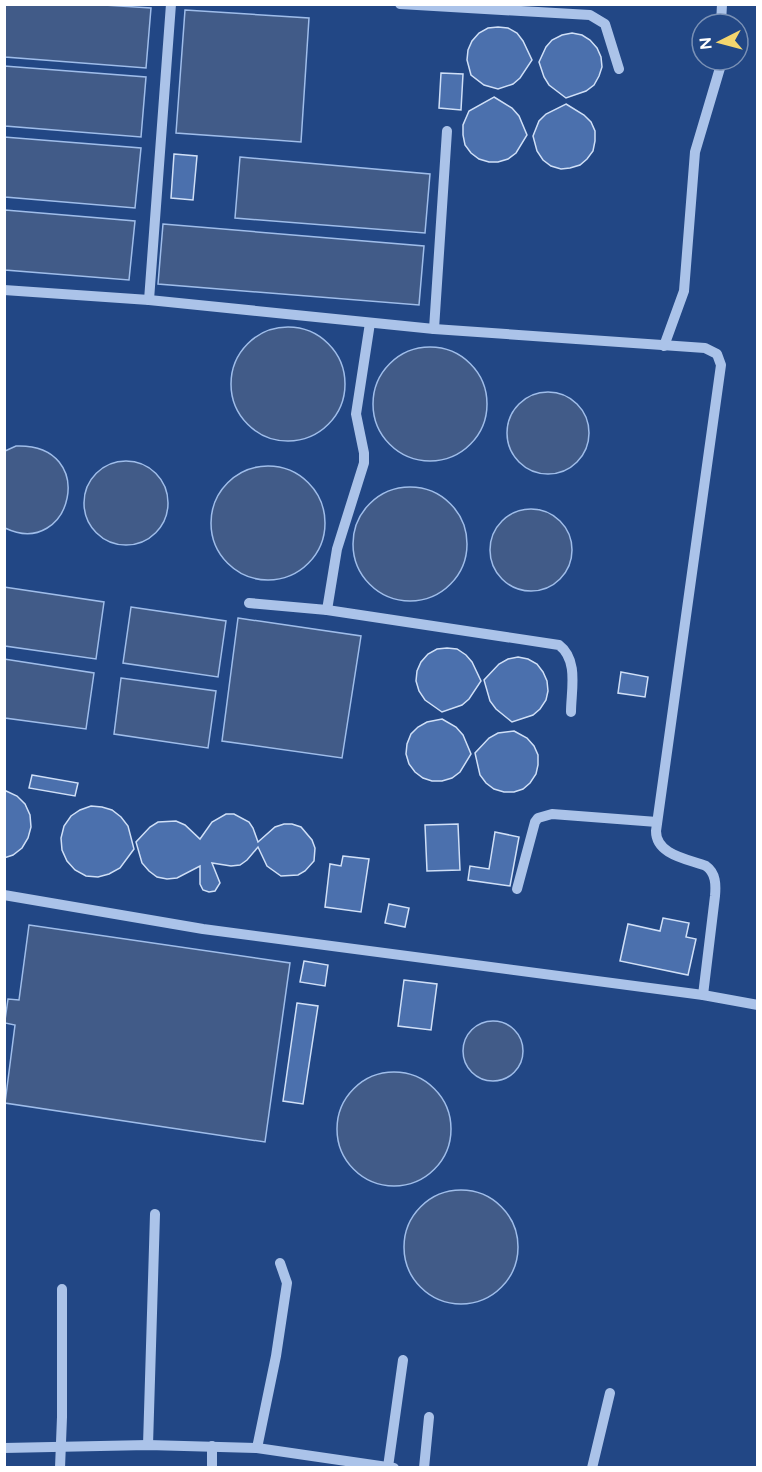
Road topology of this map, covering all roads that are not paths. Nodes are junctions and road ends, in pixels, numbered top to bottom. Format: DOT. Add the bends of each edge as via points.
graph roads {
  1 [pos="171,4"];
  2 [pos="400,4"];
  3 [pos="619,69"];
  4 [pos="719,72"];
  5 [pos="447,130"];
  6 [pos="4,290"];
  7 [pos="148,300"];
  8 [pos="370,323"];
  9 [pos="434,329"];
  10 [pos="664,346"];
  11 [pos="249,603"];
  12 [pos="327,610"];
  13 [pos="571,712"];
  14 [pos="657,822"];
  15 [pos="517,889"];
  16 [pos="4,895"];
  17 [pos="703,995"];
  18 [pos="758,1005"];
  19 [pos="155,1214"];
  20 [pos="280,1263"];
  21 [pos="62,1289"];
  22 [pos="403,1360"];
  23 [pos="610,1393"];
  24 [pos="429,1417"];
  25 [pos="148,1445"];
  26 [pos="61,1446"];
  27 [pos="212,1446"];
  28 [pos="4,1448"];
  29 [pos="257,1448"];
  30 [pos="60,1467"];
  31 [pos="212,1467"];
  32 [pos="391,1467"];
  33 [pos="424,1467"];
  34 [pos="592,1467"];
  1 -- 7 [label="street"];
  2 -- 3 [label="street" via="590,15 605,24"];
  4 -- 10 [label="street" via="695,152 684,291"];
  5 -- 9 [label="street"];
  6 -- 7 [label="street"];
  7 -- 8 [label="street"];
  8 -- 9 [label="street"];
  8 -- 12 [label="street" via="356,414 364,463 337,549"];
  9 -- 10 [label="street"];
  10 -- 14 [label="street" via="714,351 721,365"];
  11 -- 12 [label="street"];
  12 -- 13 [label="street" via="559,645 571,660"];
  14 -- 15 [label="street" via="552,814 538,818"];
  14 -- 17 [label="street" via="656,836 664,850 706,867 714,876"];
  16 -- 17 [label="street" via="203,929"];
  17 -- 18 [label="street"];
  19 -- 25 [label="street"];
  20 -- 29 [label="street" via="287,1283"];
  21 -- 26 [label="street"];
  22 -- 32 [label="street"];
  23 -- 34 [label="street"];
  24 -- 33 [label="street"];
  25 -- 26 [label="street"];
  25 -- 27 [label="street"];
  26 -- 28 [label="street"];
  26 -- 30 [label="street"];
  27 -- 29 [label="street"];
  27 -- 31 [label="street"];
  29 -- 32 [label="street"];
}
